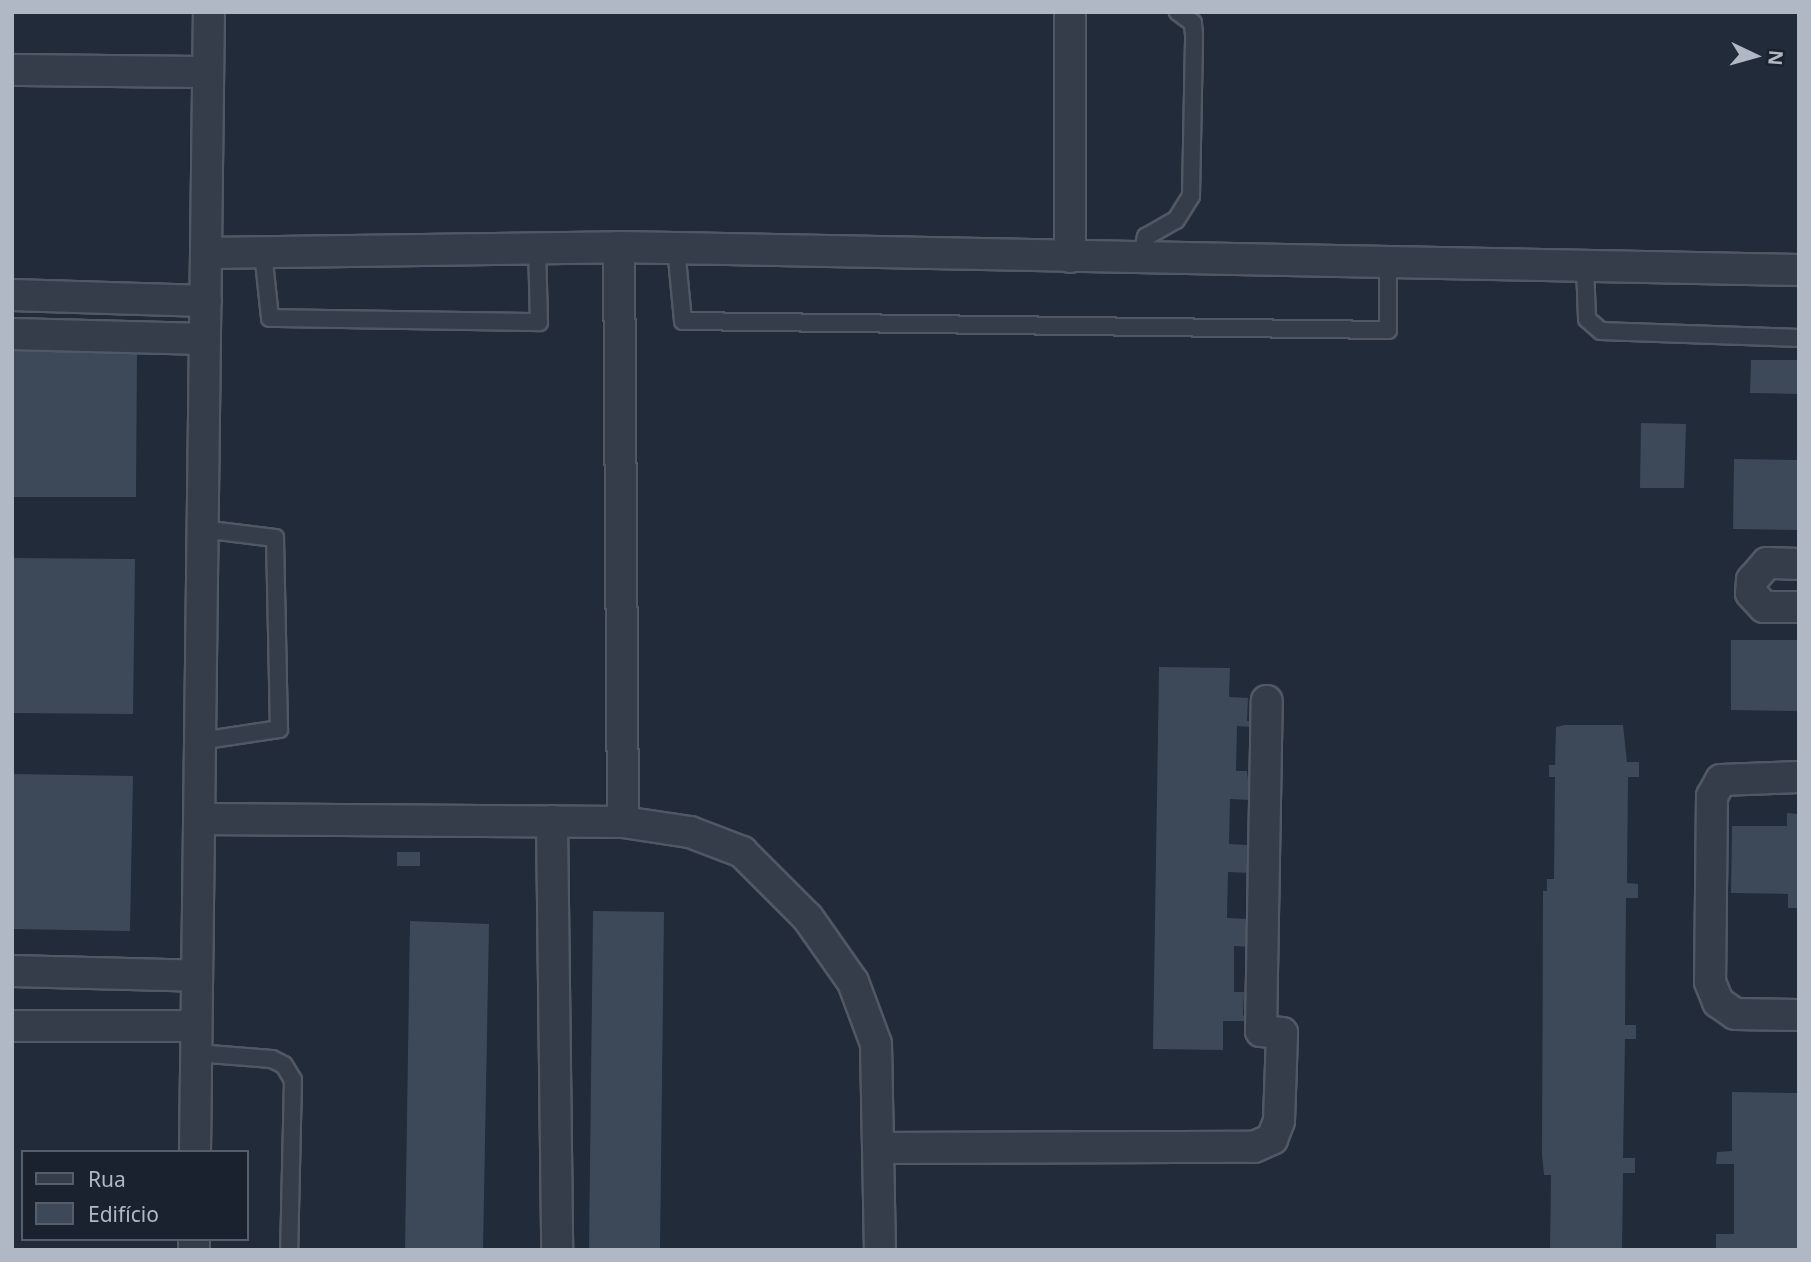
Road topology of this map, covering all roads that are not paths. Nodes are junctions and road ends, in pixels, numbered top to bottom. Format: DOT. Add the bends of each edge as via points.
graph roads {
  1 [pos="209,12"];
  2 [pos="1070,12"];
  3 [pos="1178,12"];
  4 [pos="12,70"];
  5 [pos="208,72"];
  6 [pos="619,247"];
  7 [pos="537,248"];
  8 [pos="676,248"];
  9 [pos="263,252"];
  10 [pos="206,253"];
  11 [pos="1070,257"];
  12 [pos="1141,258"];
  13 [pos="1388,264"];
  14 [pos="1585,266"];
  15 [pos="1799,270"];
  16 [pos="12,295"];
  17 [pos="206,301"];
  18 [pos="12,334"];
  19 [pos="1799,338"];
  20 [pos="205,339"];
  21 [pos="202,529"];
  22 [pos="1799,564"];
  23 [pos="1799,607"];
  24 [pos="1267,701"];
  25 [pos="200,741"];
  26 [pos="1799,776"];
  27 [pos="199,819"];
  28 [pos="552,821"];
  29 [pos="622,822"];
  30 [pos="12,971"];
  31 [pos="197,976"];
  32 [pos="1799,1014"];
  33 [pos="12,1026"];
  34 [pos="196,1040"];
  35 [pos="878,1148"];
  36 [pos="195,1150"];
  37 [pos="289,1250"];
  38 [pos="557,1250"];
  39 [pos="880,1250"];
  1 -- 5 [label="street"];
  2 -- 11 [label="street"];
  3 -- 12 [label="lane" via="1193,23 1191,196 1176,220 1146,237"];
  4 -- 5 [label="street"];
  5 -- 10 [label="street"];
  6 -- 7 [label="street"];
  6 -- 8 [label="street"];
  6 -- 29 [label="street"];
  7 -- 9 [label="street"];
  7 -- 9 [label="lane" via="539,322 270,318"];
  8 -- 11 [label="street"];
  8 -- 13 [label="lane" via="683,321 1388,330"];
  9 -- 10 [label="street"];
  10 -- 17 [label="street"];
  11 -- 12 [label="street"];
  12 -- 13 [label="street"];
  13 -- 14 [label="street"];
  14 -- 15 [label="street"];
  14 -- 19 [label="lane" via="1587,319 1601,331"];
  16 -- 17 [label="street"];
  17 -- 20 [label="street"];
  18 -- 20 [label="street"];
  20 -- 21 [label="street"];
  21 -- 25 [label="street"];
  21 -- 25 [label="lane" via="275,538 279,729"];
  22 -- 23 [label="street" via="1767,563 1752,580 1751,593 1764,607"];
  24 -- 35 [label="street" via="1261,1031 1282,1033 1279,1121 1272,1139 1254,1147"];
  25 -- 27 [label="street"];
  26 -- 32 [label="street" via="1721,780 1712,796 1710,982 1718,1002 1735,1014"];
  27 -- 28 [label="street"];
  27 -- 31 [label="street"];
  28 -- 29 [label="street"];
  28 -- 38 [label="street"];
  29 -- 35 [label="street" via="690,832 742,852 808,918 853,982 876,1044"];
  30 -- 31 [label="street"];
  31 -- 34 [label="street"];
  33 -- 34 [label="street"];
  34 -- 36 [label="street"];
  34 -- 37 [label="lane" via="272,1059 284,1065 293,1080"];
  35 -- 39 [label="street"];
}
